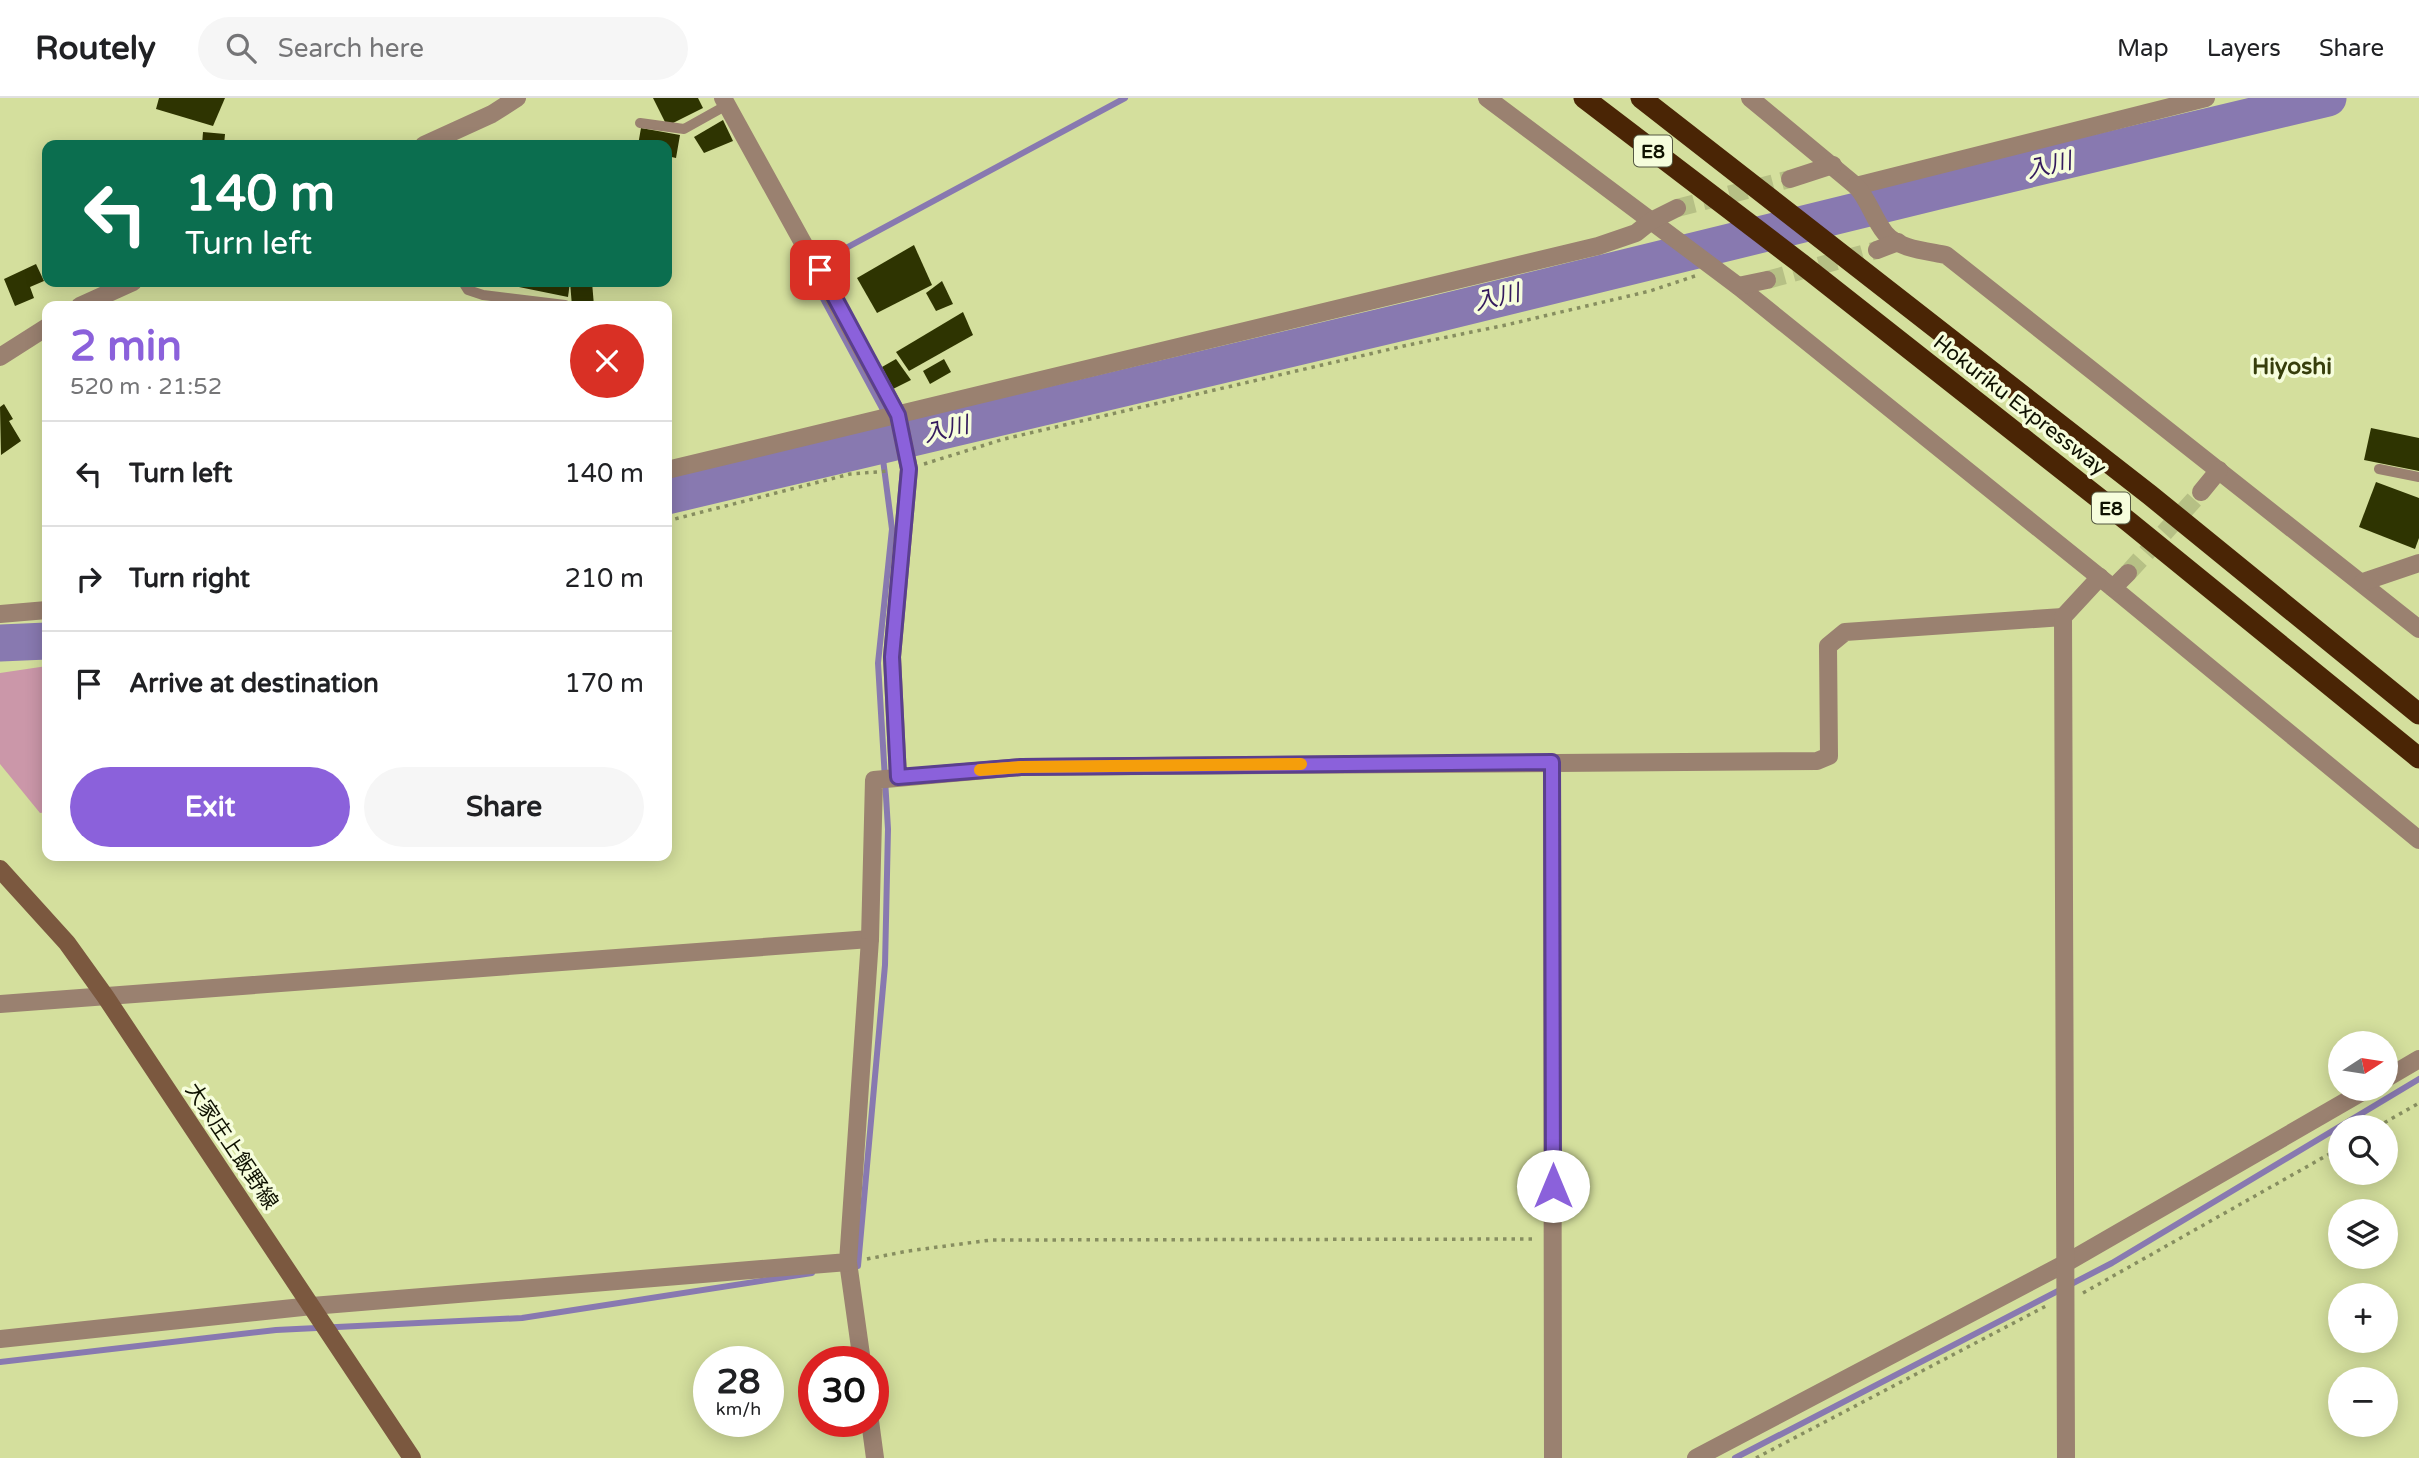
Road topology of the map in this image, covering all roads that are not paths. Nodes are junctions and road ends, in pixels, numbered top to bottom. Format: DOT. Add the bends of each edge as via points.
graph roads {
  1 [pos="517,98"];
  2 [pos="1487,98"];
  3 [pos="1584,98"];
  4 [pos="1641,98"];
  5 [pos="1750,98"];
  6 [pos="2206,98"];
  7 [pos="725,102"];
  8 [pos="640,122"];
  9 [pos="435,140"];
  10 [pos="1833,165"];
  11 [pos="1790,179"];
  12 [pos="1856,186"];
  13 [pos="1677,208"];
  14 [pos="1651,221"];
  15 [pos="1898,242"];
  16 [pos="1877,250"];
  17 [pos="1767,280"];
  18 [pos="1738,286"];
  19 [pos="122,287"];
  20 [pos="466,287"];
  21 [pos="91,301"];
  22 [pos="532,301"];
  23 [pos="42,330"];
  24 [pos="0,357"];
  25 [pos="898,415"];
  26 [pos="672,469"];
  27 [pos="2379,469"];
  28 [pos="2219,470"];
  29 [pos="2419,477"];
  30 [pos="2202,492"];
  31 [pos="2419,563"];
  32 [pos="2128,573"];
  33 [pos="2107,582"];
  34 [pos="2363,582"];
  35 [pos="42,610"];
  36 [pos="0,614"];
  37 [pos="2063,617"];
  38 [pos="2419,629"];
  39 [pos="2419,714"];
  40 [pos="2419,758"];
  41 [pos="1552,762"];
  42 [pos="898,777"];
  43 [pos="2419,840"];
  44 [pos="0,869"];
  45 [pos="870,939"];
  46 [pos="105,996"];
  47 [pos="0,1004"];
  48 [pos="2419,1059"];
  49 [pos="2398,1071"];
  50 [pos="2346,1101"];
  51 [pos="848,1262"];
  52 [pos="2066,1263"];
  53 [pos="312,1306"];
  54 [pos="0,1339"];
  55 [pos="860,1346"];
  56 [pos="872,1437"];
  57 [pos="412,1458"];
  58 [pos="875,1458"];
  59 [pos="1553,1458"];
  60 [pos="1696,1458"];
  61 [pos="2066,1458"];
  1 -- 9 [label="street"];
  2 -- 14 [label="street"];
  3 -- 40 [label="highway, Hokuriku Expressway / E8" via="2129,522"];
  4 -- 39 [label="highway, Hokuriku Expressway / E8" via="2150,495"];
  5 -- 10 [label="street"];
  6 -- 12 [label="street"];
  7 -- 8 [label="lane" via="684,129"];
  7 -- 25 [label="street"];
  10 -- 11 [label="street"];
  10 -- 12 [label="street"];
  12 -- 15 [label="street" via="1886,234"];
  13 -- 14 [label="street"];
  14 -- 18 [label="street"];
  14 -- 25 [label="street" via="1636,233 1598,246"];
  15 -- 16 [label="street"];
  15 -- 28 [label="street" via="1946,255"];
  17 -- 18 [label="street"];
  18 -- 33 [label="street"];
  19 -- 21 [label="street"];
  20 -- 22 [label="lane" via="482,295"];
  23 -- 24 [label="street"];
  25 -- 26 [label="street"];
  25 -- 42 [label="street" via="909,465 892,657"];
  27 -- 29 [label="lane"];
  28 -- 30 [label="street"];
  28 -- 34 [label="street"];
  31 -- 34 [label="street"];
  32 -- 33 [label="street"];
  33 -- 37 [label="street"];
  33 -- 43 [label="street"];
  34 -- 38 [label="street"];
  35 -- 36 [label="street"];
  37 -- 41 [label="street" via="1845,632 1828,646 1829,756 1817,761"];
  37 -- 52 [label="street"];
  41 -- 42 [label="street" via="1021,767"];
  41 -- 59 [label="street"];
  42 -- 45 [label="street" via="874,780"];
  44 -- 46 [label="main road, 大家庄上飯野線" via="67,943"];
  45 -- 46 [label="street"];
  45 -- 51 [label="street"];
  46 -- 47 [label="street"];
  46 -- 53 [label="main road, 大家庄上飯野線"];
  48 -- 49 [label="street"];
  50 -- 52 [label="street"];
  51 -- 53 [label="street"];
  51 -- 55 [label="street"];
  52 -- 60 [label="street"];
  52 -- 61 [label="street"];
  53 -- 54 [label="street"];
  53 -- 57 [label="main road, 大家庄上飯野線"];
  56 -- 58 [label="street"];
}
